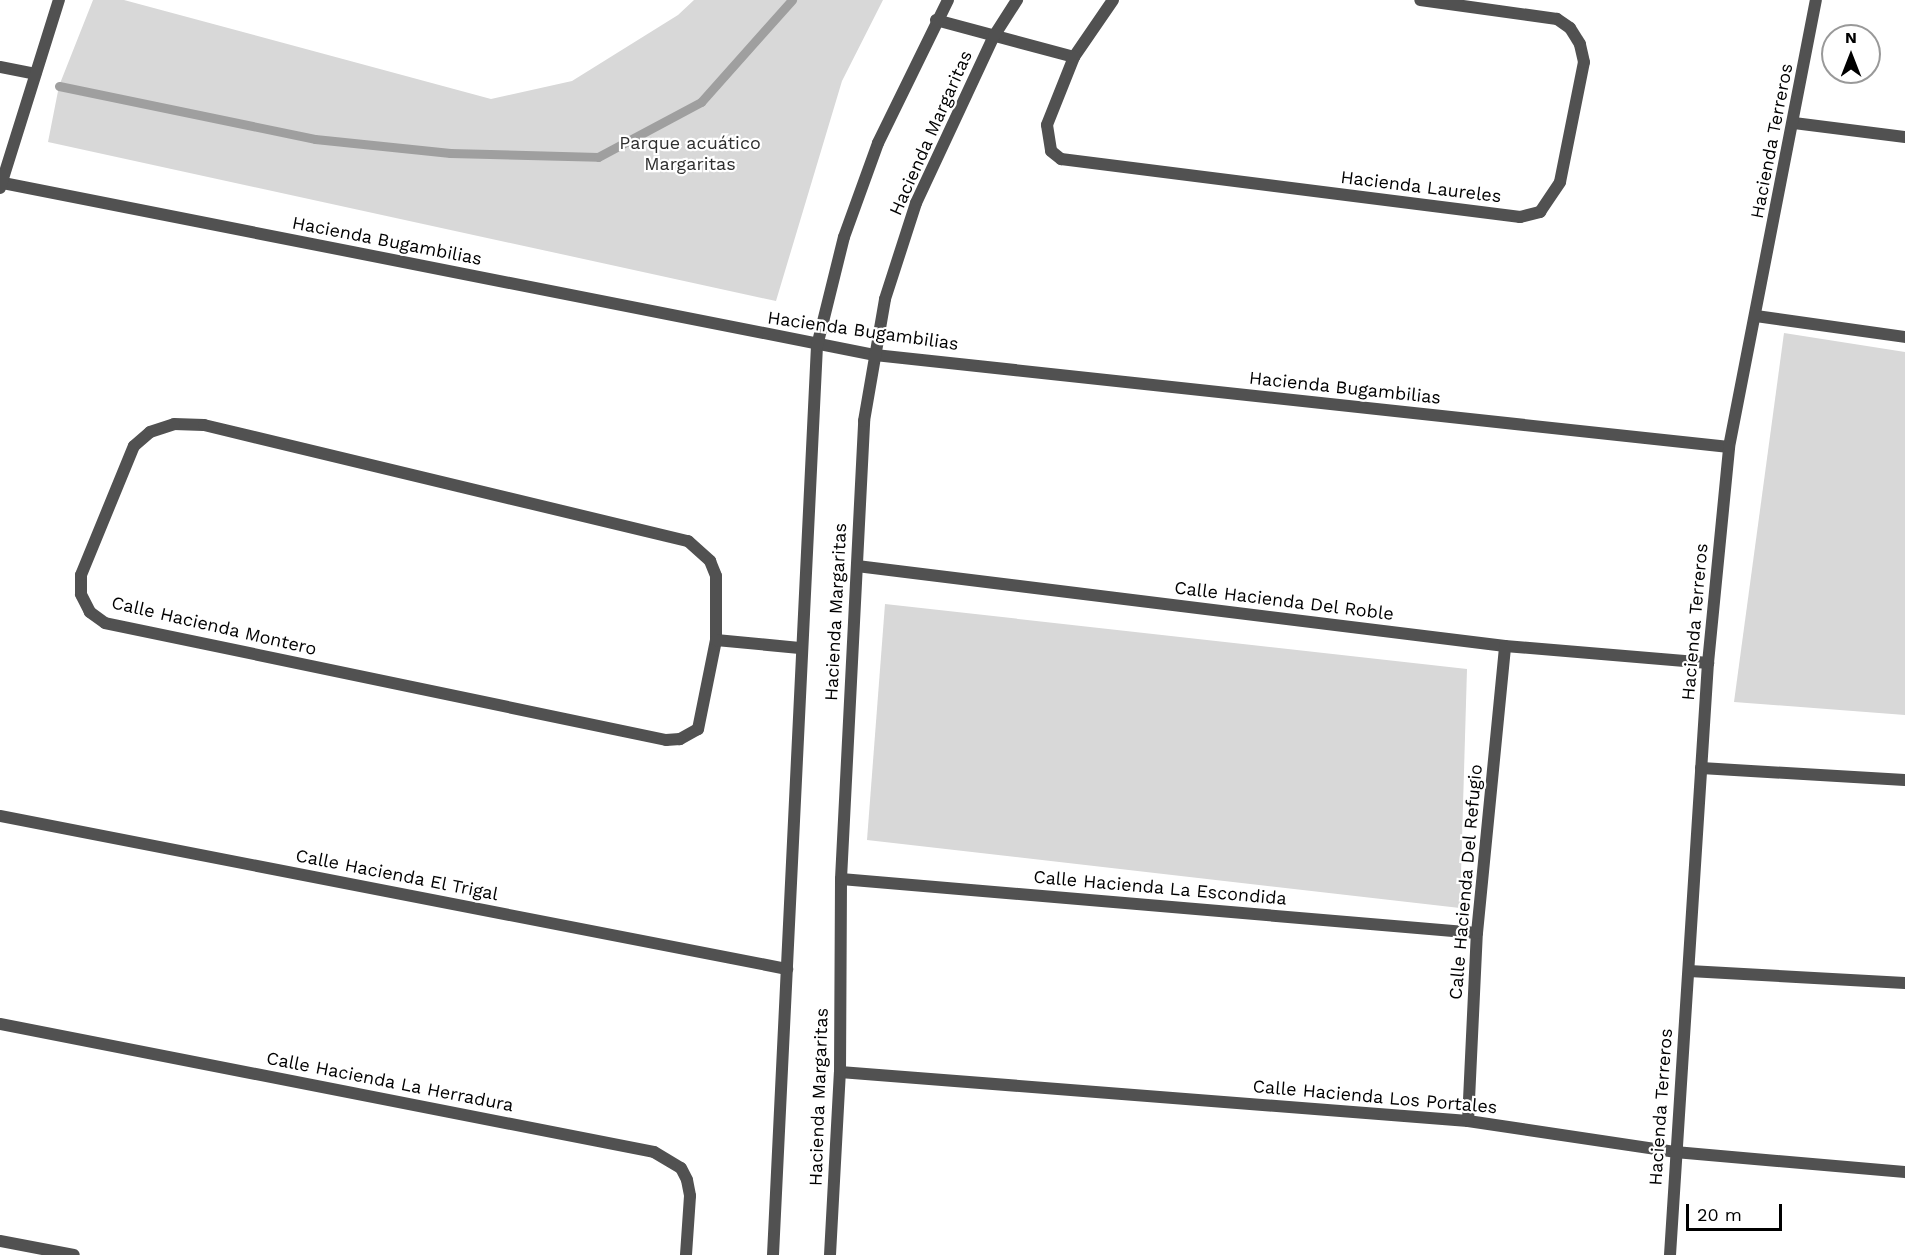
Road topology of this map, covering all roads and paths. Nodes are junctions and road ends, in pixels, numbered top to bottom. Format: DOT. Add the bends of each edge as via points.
graph roads {
  1 [pos="59,0"];
  2 [pos="948,0"];
  3 [pos="1017,0"];
  4 [pos="1113,0"];
  5 [pos="1420,0"];
  6 [pos="1816,0"];
  7 [pos="936,20"];
  8 [pos="994,36"];
  9 [pos="1074,57"];
  10 [pos="0,67"];
  11 [pos="35,74"];
  12 [pos="1794,123"];
  13 [pos="1905,137"];
  14 [pos="1,186"];
  15 [pos="1756,316"];
  16 [pos="1905,337"];
  17 [pos="817,346"];
  18 [pos="875,355"];
  19 [pos="1729,447"];
  20 [pos="857,566"];
  21 [pos="716,640"];
  22 [pos="1505,646"];
  23 [pos="800,648"];
  24 [pos="1708,663"];
  25 [pos="1701,768"];
  26 [pos="1905,780"];
  27 [pos="0,816"];
  28 [pos="841,879"];
  29 [pos="1477,933"];
  30 [pos="787,969"];
  31 [pos="1689,971"];
  32 [pos="1905,983"];
  33 [pos="0,1024"];
  34 [pos="840,1072"];
  35 [pos="1468,1121"];
  36 [pos="1675,1152"];
  37 [pos="1905,1172"];
  38 [pos="0,1241"];
  39 [pos="74,1255"];
  40 [pos="686,1255"];
  41 [pos="773,1255"];
  42 [pos="830,1255"];
  43 [pos="1670,1255"];
  1 -- 11 [label="street"];
  2 -- 7 [label="street, Hacienda Margaritas"];
  3 -- 8 [label="street, Hacienda Margaritas"];
  4 -- 9 [label="street, Hacienda Laureles"];
  5 -- 9 [label="street, Hacienda Laureles" via="1557,19 1580,44 1584,62 1560,182 1540,212 1520,217 1061,159 1051,151 1047,125"];
  6 -- 12 [label="street, Hacienda Terreros"];
  7 -- 8 [label="street"];
  7 -- 17 [label="street, Hacienda Margaritas" via="874,153 844,237"];
  8 -- 9 [label="street"];
  8 -- 18 [label="street, Hacienda Margaritas" via="916,203 885,298"];
  10 -- 11 [label="street"];
  11 -- 14 [label="street"];
  12 -- 13 [label="street"];
  12 -- 15 [label="street, Hacienda Terreros"];
  14 -- 17 [label="street, Hacienda Bugambilias"];
  15 -- 16 [label="street"];
  15 -- 19 [label="street, Hacienda Terreros"];
  17 -- 18 [label="street, Hacienda Bugambilias"];
  17 -- 23 [label="street, Hacienda Margaritas"];
  18 -- 19 [label="street, Hacienda Bugambilias"];
  18 -- 20 [label="street, Hacienda Margaritas" via="863,433"];
  19 -- 24 [label="street, Hacienda Terreros"];
  20 -- 22 [label="street, Calle Hacienda Del Roble"];
  20 -- 28 [label="street, Hacienda Margaritas"];
  21 -- 21 [label="street, Calle Hacienda Montero" via="716,576 710,561 688,541 204,425 174,424 150,432 134,446 81,575 81,594 90,612 105,623 666,740 692,734 702,722"];
  21 -- 23 [label="street"];
  22 -- 24 [label="street, Calle Hacienda Del Roble"];
  22 -- 29 [label="street, Calle Hacienda Del Refugio"];
  23 -- 30 [label="street, Hacienda Margaritas"];
  24 -- 25 [label="street, Hacienda Terreros"];
  25 -- 26 [label="street"];
  25 -- 31 [label="street, Hacienda Terreros"];
  27 -- 30 [label="street, Calle Hacienda El Trigal"];
  28 -- 29 [label="street, Calle Hacienda La Escondida"];
  28 -- 34 [label="street, Hacienda Margaritas"];
  29 -- 35 [label="street, Calle Hacienda Del Refugio"];
  30 -- 41 [label="street, Hacienda Margaritas"];
  31 -- 32 [label="street"];
  31 -- 36 [label="street, Hacienda Terreros"];
  33 -- 40 [label="street, Calle Hacienda La Herradura" via="654,1152 681,1168 687,1180 690,1196"];
  34 -- 35 [label="street, Calle Hacienda Los Portales"];
  34 -- 42 [label="street, Hacienda Margaritas"];
  35 -- 36 [label="street, Calle Hacienda Los Portales"];
  36 -- 37 [label="street, Calle Hacienda Los Portales"];
  36 -- 43 [label="street, Hacienda Terreros"];
  38 -- 39 [label="street"];
}
